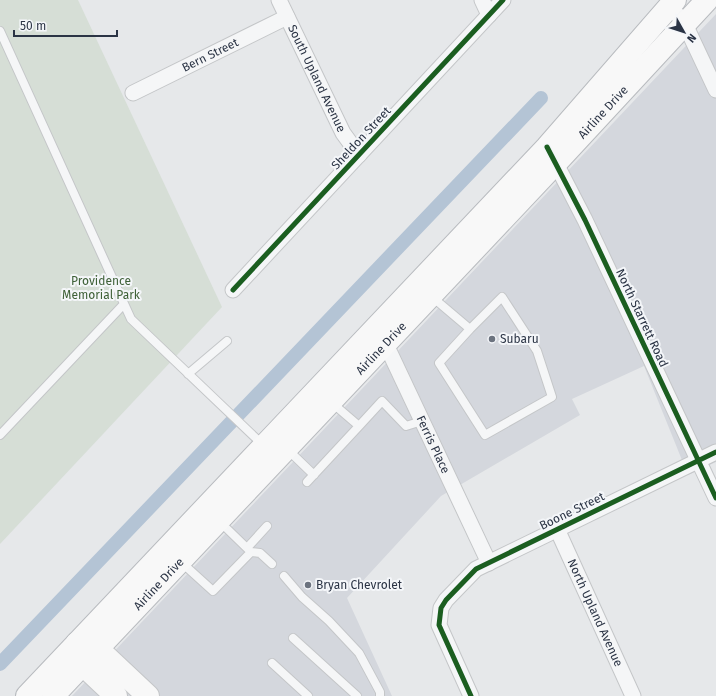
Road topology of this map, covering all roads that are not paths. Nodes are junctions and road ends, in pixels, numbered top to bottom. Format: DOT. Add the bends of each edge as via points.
graph roads {
  1 [pos="279,0"];
  2 [pos="482,0"];
  3 [pos="503,0"];
  4 [pos="672,3"];
  5 [pos="702,10"];
  6 [pos="489,14"];
  7 [pos="287,17"];
  8 [pos="0,30"];
  9 [pos="716,90"];
  10 [pos="133,93"];
  11 [pos="359,155"];
  12 [pos="552,155"];
  13 [pos="233,290"];
  14 [pos="430,295"];
  15 [pos="124,304"];
  16 [pos="470,329"];
  17 [pos="381,335"];
  18 [pos="227,341"];
  19 [pos="188,374"];
  20 [pos="330,402"];
  21 [pos="422,421"];
  22 [pos="358,426"];
  23 [pos="0,435"];
  24 [pos="276,451"];
  25 [pos="716,452"];
  26 [pos="698,461"];
  27 [pos="314,475"];
  28 [pos="307,482"];
  29 [pos="716,498"];
  30 [pos="219,520"];
  31 [pos="267,526"];
  32 [pos="557,529"];
  33 [pos="249,550"];
  34 [pos="180,561"];
  35 [pos="489,563"];
  36 [pos="272,564"];
  37 [pos="284,576"];
  38 [pos="294,638"];
  39 [pos="77,643"];
  40 [pos="98,649"];
  41 [pos="272,663"];
  42 [pos="82,665"];
  43 [pos="27,696"];
  44 [pos="53,696"];
  45 [pos="116,696"];
  46 [pos="148,696"];
  47 [pos="308,696"];
  48 [pos="357,696"];
  49 [pos="380,696"];
  50 [pos="471,696"];
  51 [pos="633,696"];
  1 -- 7 [label="street, South Upland Avenue"];
  2 -- 6 [label="street"];
  3 -- 6 [label="street, Sheldon Street"];
  4 -- 5 [label="street"];
  4 -- 12 [label="main road, Airline Drive"];
  5 -- 9 [label="street"];
  5 -- 12 [label="main road, Airline Drive"];
  6 -- 11 [label="street, Sheldon Street"];
  7 -- 10 [label="street, Bern Street"];
  7 -- 11 [label="street, South Upland Avenue" via="344,133"];
  8 -- 15 [label="lane"];
  11 -- 13 [label="street, Sheldon Street"];
  12 -- 14 [label="main road, Airline Drive"];
  12 -- 17 [label="main road, Airline Drive"];
  12 -- 26 [label="street, North Starrett Road"];
  14 -- 16 [label="lane"];
  14 -- 17 [label="main road, Airline Drive"];
  15 -- 19 [label="lane" via="131,319"];
  15 -- 23 [label="lane"];
  16 -- 16 [label="lane" via="502,297 537,351 552,397 485,435 438,363"];
  17 -- 20 [label="main road, Airline Drive"];
  17 -- 21 [label="street, Ferris Place"];
  17 -- 24 [label="main road, Airline Drive"];
  18 -- 19 [label="lane"];
  19 -- 24 [label="lane" via="244,428"];
  20 -- 22 [label="lane"];
  20 -- 24 [label="main road, Airline Drive"];
  21 -- 22 [label="lane" via="406,426 382,401"];
  21 -- 35 [label="street, Ferris Place"];
  22 -- 27 [label="lane"];
  24 -- 27 [label="lane"];
  24 -- 30 [label="main road, Airline Drive"];
  24 -- 39 [label="main road, Airline Drive"];
  25 -- 26 [label="street, Boone Street"];
  26 -- 29 [label="street, North Starrett Road"];
  26 -- 32 [label="street, Boone Street"];
  27 -- 28 [label="lane"];
  30 -- 33 [label="lane"];
  30 -- 34 [label="main road, Airline Drive"];
  31 -- 33 [label="lane"];
  32 -- 35 [label="street, Boone Street"];
  32 -- 51 [label="street, North Upland Avenue"];
  33 -- 34 [label="lane" via="214,591"];
  33 -- 36 [label="lane" via="260,553"];
  34 -- 40 [label="main road, Airline Drive"];
  35 -- 50 [label="street, Boone Street" via="476,569 441,608 439,625"];
  37 -- 49 [label="lane" via="359,653"];
  38 -- 48 [label="lane"];
  39 -- 40 [label="main road"];
  39 -- 42 [label="main road"];
  39 -- 43 [label="main road, Airline Drive"];
  40 -- 42 [label="main road, Airline Drive"];
  40 -- 46 [label="main road"];
  41 -- 47 [label="lane"];
  42 -- 44 [label="main road, Airline Drive"];
  42 -- 45 [label="main road"];
}
